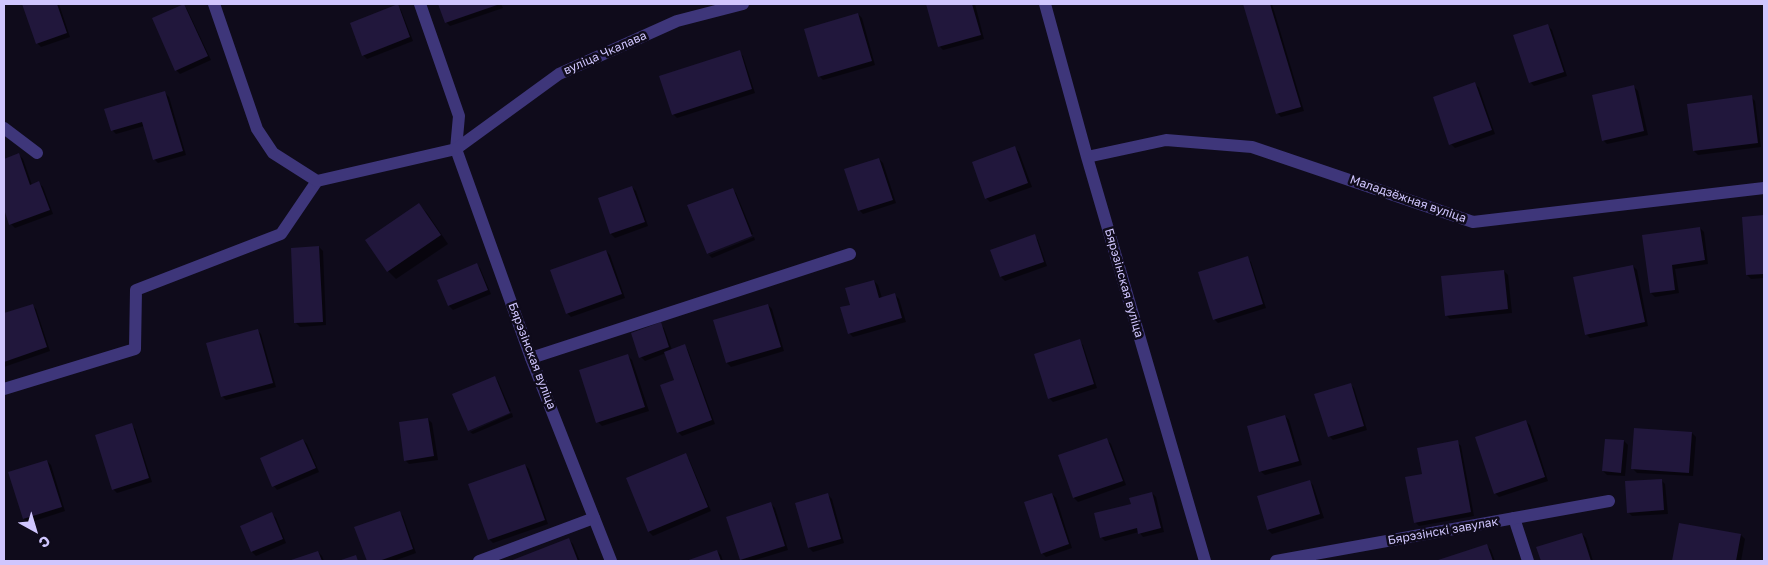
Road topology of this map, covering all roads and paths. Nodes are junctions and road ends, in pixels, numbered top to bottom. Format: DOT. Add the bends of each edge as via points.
graph roads {
  1 [pos="214,4"];
  2 [pos="420,4"];
  3 [pos="743,4"];
  4 [pos="1045,4"];
  5 [pos="4,128"];
  6 [pos="456,149"];
  7 [pos="37,153"];
  8 [pos="1087,157"];
  9 [pos="317,181"];
  10 [pos="1764,188"];
  11 [pos="850,254"];
  12 [pos="531,358"];
  13 [pos="4,389"];
  14 [pos="1609,501"];
  15 [pos="594,518"];
  16 [pos="1514,518"];
  17 [pos="479,561"];
  18 [pos="611,561"];
  19 [pos="1206,561"];
  20 [pos="1276,561"];
  21 [pos="1528,561"];
  1 -- 9 [label="street" via="257,129 273,153"];
  2 -- 6 [label="street" via="459,116"];
  3 -- 6 [label="street, вуліца Чкалава" via="677,21 559,74"];
  4 -- 8 [label="street, Бярэзінская вуліца"];
  5 -- 7 [label="street"];
  6 -- 9 [label="street"];
  6 -- 12 [label="street, Бярэзінская вуліца"];
  8 -- 10 [label="street, Маладзёжная вуліца" via="1166,140 1252,147 1473,222"];
  8 -- 19 [label="street, Бярэзінская вуліца"];
  9 -- 13 [label="street" via="281,234 136,290 135,349"];
  11 -- 12 [label="street"];
  12 -- 15 [label="street, Бярэзінская вуліца"];
  14 -- 16 [label="street, Бярэзінскі завулак"];
  15 -- 17 [label="street"];
  15 -- 18 [label="street, Бярэзінская вуліца"];
  16 -- 20 [label="street, Бярэзінскі завулак"];
  16 -- 21 [label="street"];
}
